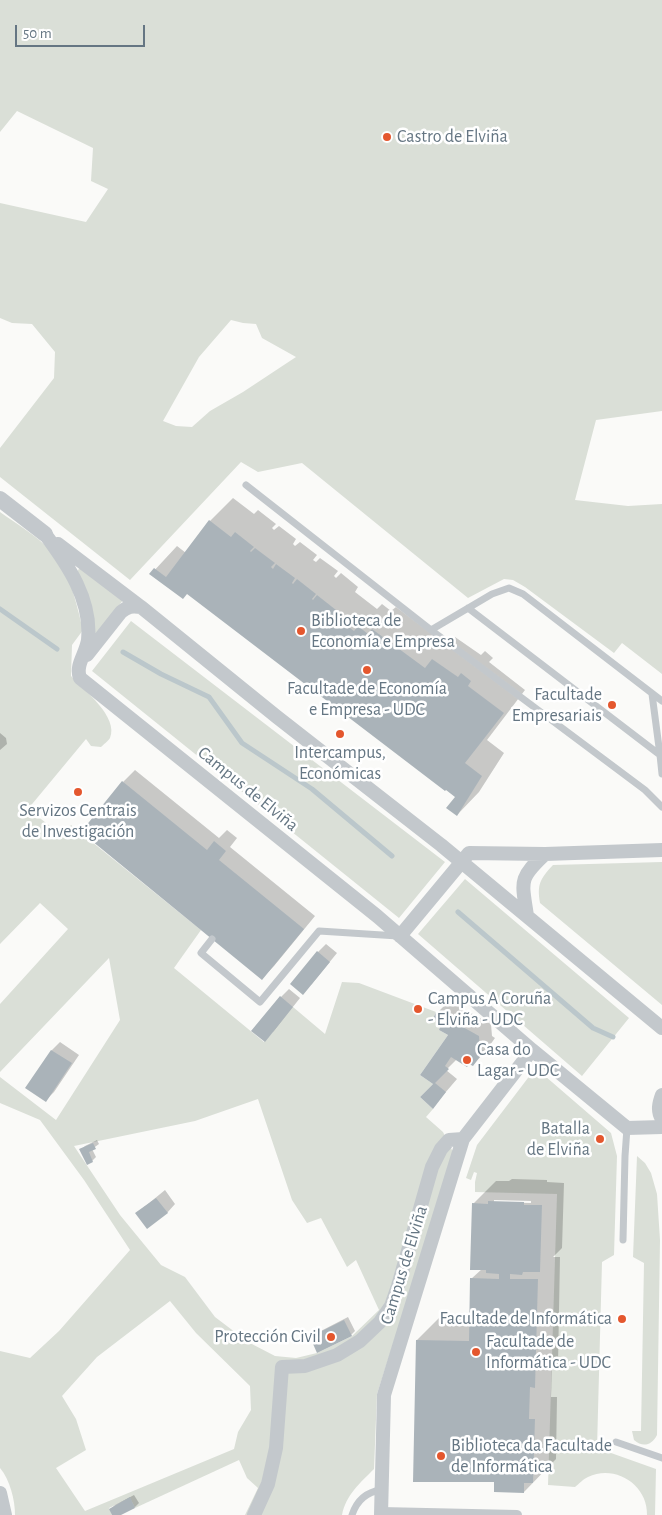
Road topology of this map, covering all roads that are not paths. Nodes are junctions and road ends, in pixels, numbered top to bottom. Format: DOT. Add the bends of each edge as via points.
graph roads {
  1 [pos="246,485"];
  2 [pos="0,499"];
  3 [pos="45,534"];
  4 [pos="141,607"];
  5 [pos="468,608"];
  6 [pos="431,630"];
  7 [pos="79,667"];
  8 [pos="652,694"];
  9 [pos="662,701"];
  10 [pos="660,755"];
  11 [pos="662,774"];
  12 [pos="662,808"];
  13 [pos="662,850"];
  14 [pos="545,854"];
  15 [pos="462,861"];
  16 [pos="527,916"];
  17 [pos="400,936"];
  18 [pos="212,939"];
  19 [pos="662,1028"];
  20 [pos="532,1050"];
  21 [pos="662,1095"];
  22 [pos="662,1119"];
  23 [pos="662,1127"];
  24 [pos="627,1128"];
  25 [pos="463,1139"];
  26 [pos="623,1240"];
  27 [pos="616,1442"];
  28 [pos="662,1458"];
  29 [pos="381,1490"];
  30 [pos="0,1493"];
  31 [pos="381,1513"];
  32 [pos="5,1515"];
  33 [pos="254,1515"];
  34 [pos="352,1515"];
  35 [pos="518,1515"];
  1 -- 6 [label="lane"];
  2 -- 3 [label="street"];
  3 -- 4 [label="street"];
  3 -- 7 [label="street" via="68,567 82,598 88,632"];
  4 -- 7 [label="street" via="132,606 121,612"];
  4 -- 15 [label="street"];
  5 -- 6 [label="lane"];
  5 -- 8 [label="lane" via="510,588 523,594"];
  5 -- 10 [label="lane"];
  6 -- 12 [label="lane" via="645,790"];
  7 -- 17 [label="street, Campus de Elviña" via="80,678"];
  8 -- 9 [label="lane"];
  8 -- 10 [label="lane"];
  10 -- 11 [label="lane"];
  13 -- 14 [label="street"];
  14 -- 15 [label="street" via="470,853"];
  14 -- 16 [label="street" via="529,868 523,883"];
  15 -- 16 [label="street"];
  15 -- 17 [label="street"];
  16 -- 19 [label="street"];
  17 -- 18 [label="lane" via="319,931 260,1002 201,953"];
  17 -- 20 [label="street, Campus de Elviña"];
  20 -- 24 [label="street, Campus de Elviña"];
  20 -- 25 [label="street, Campus de Elviña"];
  21 -- 22 [label="street" via="659,1103"];
  23 -- 24 [label="street"];
  24 -- 26 [label="lane"];
  25 -- 29 [label="street, Campus de Elviña" via="384,1395"];
  25 -- 33 [label="street" via="449,1140 432,1166 398,1286 391,1306 380,1322 360,1341 338,1355 305,1366 282,1368 276,1448 268,1484"];
  27 -- 28 [label="lane"];
  29 -- 31 [label="street, Campus de Elviña"];
  29 -- 34 [label="lane" via="371,1491 357,1501"];
  30 -- 32 [label="street"];
  31 -- 35 [label="street"];
}
